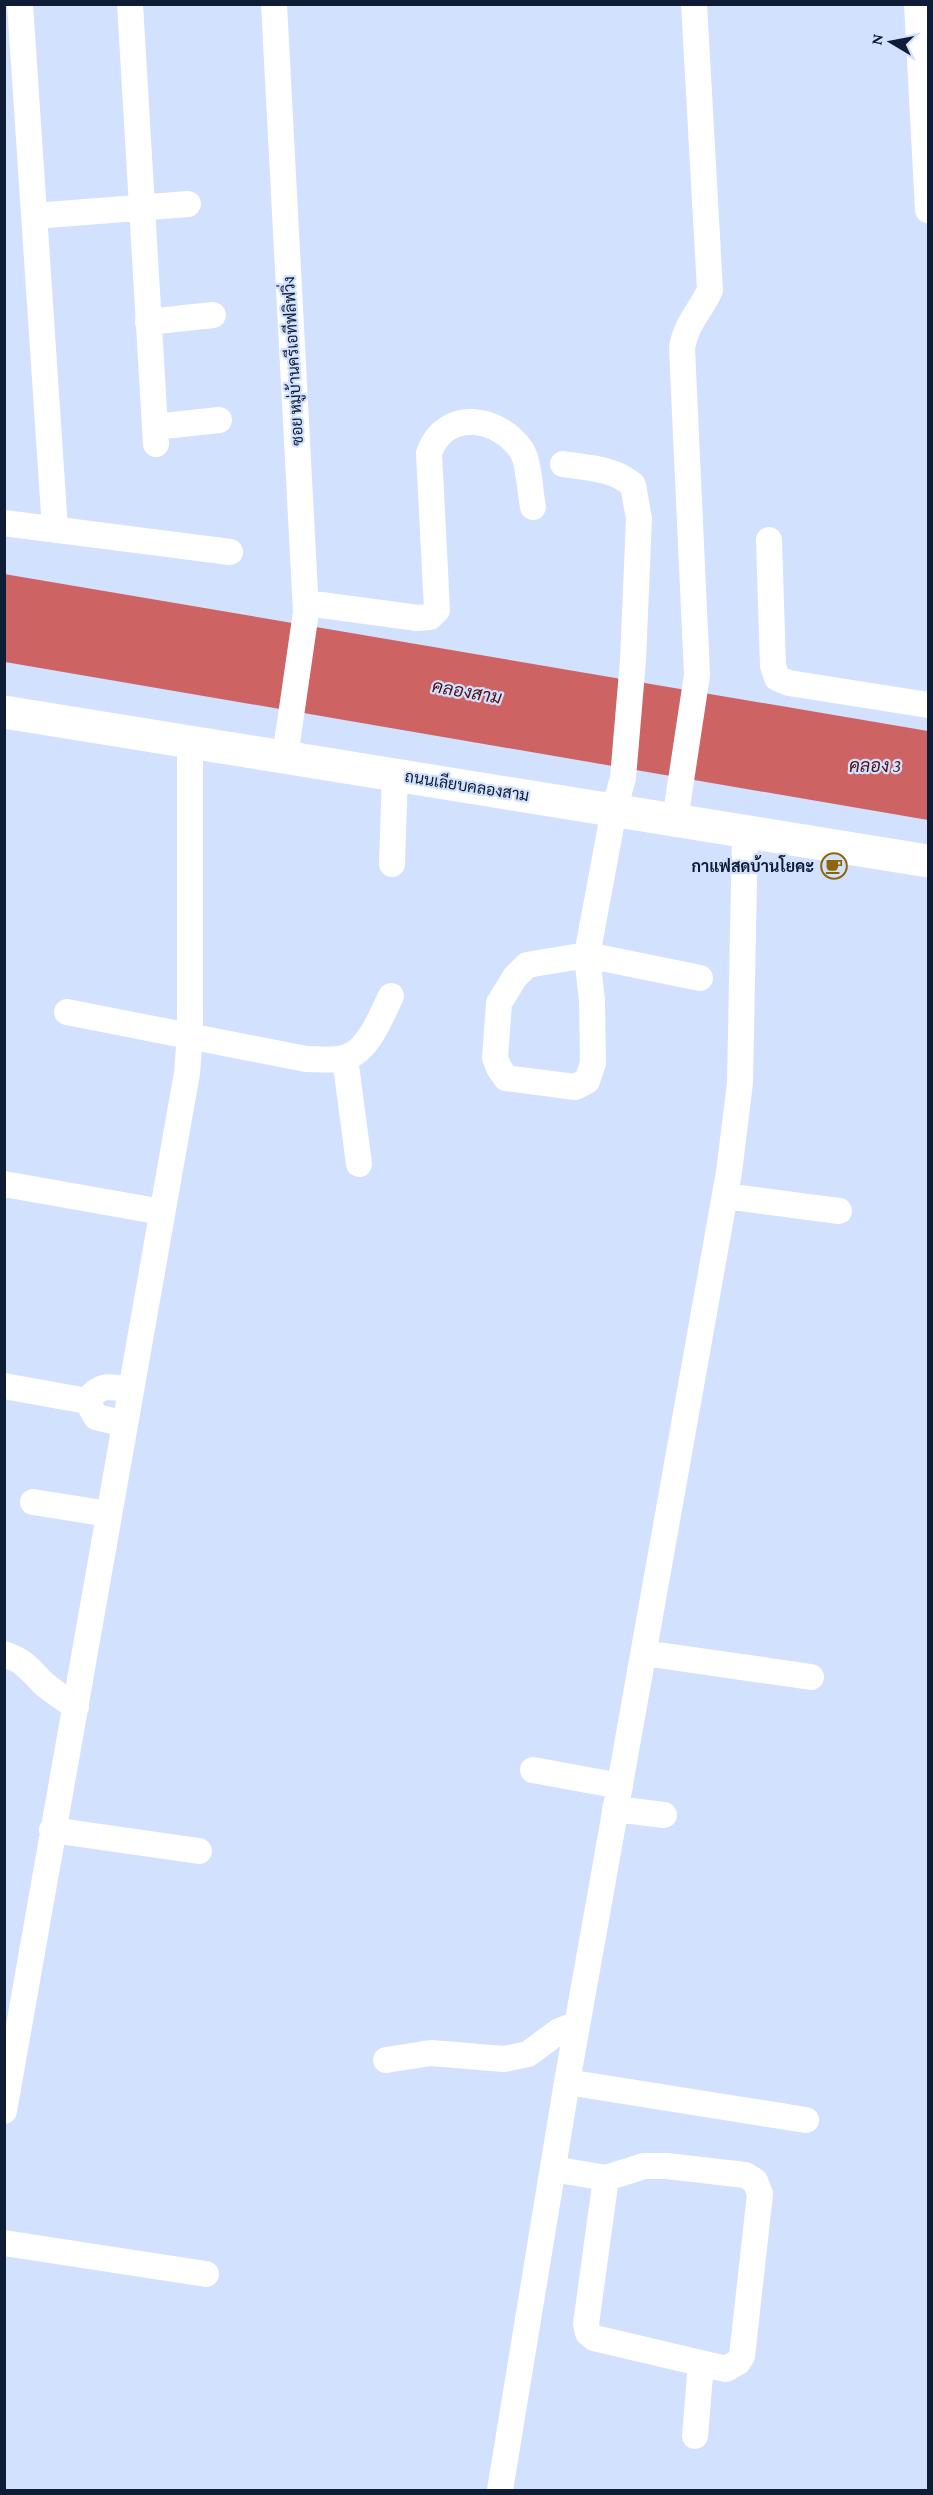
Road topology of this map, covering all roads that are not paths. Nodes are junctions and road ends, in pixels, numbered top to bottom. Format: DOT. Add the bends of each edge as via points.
graph roads {
  1 [pos="20,4"];
  2 [pos="130,4"];
  3 [pos="274,4"];
  4 [pos="694,4"];
  5 [pos="917,4"];
  6 [pos="923,37"];
  7 [pos="188,204"];
  8 [pos="141,207"];
  9 [pos="928,210"];
  10 [pos="34,216"];
  11 [pos="213,315"];
  12 [pos="148,322"];
  13 [pos="219,420"];
  14 [pos="563,464"];
  15 [pos="533,507"];
  16 [pos="4,523"];
  17 [pos="55,529"];
  18 [pos="769,540"];
  19 [pos="230,552"];
  20 [pos="306,608"];
  21 [pos="928,705"];
  22 [pos="4,712"];
  23 [pos="190,741"];
  24 [pos="285,757"];
  25 [pos="395,774"];
  26 [pos="678,805"];
  27 [pos="614,810"];
  28 [pos="745,831"];
  29 [pos="928,861"];
  30 [pos="392,864"];
  31 [pos="587,955"];
  32 [pos="700,978"];
  33 [pos="391,996"];
  34 [pos="67,1012"];
  35 [pos="190,1035"];
  36 [pos="345,1058"];
  37 [pos="359,1164"];
  38 [pos="4,1184"];
  39 [pos="725,1196"];
  40 [pos="839,1211"];
  41 [pos="162,1212"];
  42 [pos="4,1386"];
  43 [pos="131,1390"];
  44 [pos="87,1401"];
  45 [pos="125,1424"];
  46 [pos="33,1502"];
  47 [pos="109,1514"];
  48 [pos="644,1653"];
  49 [pos="4,1654"];
  50 [pos="811,1677"];
  51 [pos="76,1707"];
  52 [pos="534,1770"];
  53 [pos="617,1798"];
  54 [pos="664,1815"];
  55 [pos="52,1830"];
  56 [pos="199,1851"];
  57 [pos="577,2024"];
  58 [pos="386,2060"];
  59 [pos="567,2082"];
  60 [pos="4,2111"];
  61 [pos="806,2120"];
  62 [pos="553,2169"];
  63 [pos="606,2178"];
  64 [pos="4,2243"];
  65 [pos="206,2274"];
  66 [pos="701,2363"];
  67 [pos="695,2436"];
  68 [pos="500,2490"];
  1 -- 10 [label="street"];
  2 -- 8 [label="street"];
  3 -- 20 [label="street, ซอย หมู่บ้านครีเอทีฟลิฟวิ่ง"];
  4 -- 26 [label="street" via="710,290 685,331 682,348 697,675"];
  5 -- 6 [label="street"];
  6 -- 9 [label="street"];
  7 -- 8 [label="street"];
  8 -- 10 [label="street"];
  8 -- 12 [label="street"];
  10 -- 17 [label="street"];
  11 -- 12 [label="street"];
  12 -- 13 [label="street" via="155,435"];
  14 -- 27 [label="street" via="623,476 633,485 639,519 623,777"];
  15 -- 20 [label="street" via="523,453 509,437 490,424 473,421 445,429 434,440 429,453 437,610 430,617 418,618"];
  16 -- 17 [label="street"];
  17 -- 19 [label="street"];
  18 -- 21 [label="street" via="773,666 777,678"];
  20 -- 24 [label="street, ซอย หมู่บ้านครีเอทีฟลิฟวิ่ง"];
  22 -- 23 [label="main road, ถนนเลียบคลองสาม"];
  23 -- 24 [label="main road, ถนนเลียบคลองสาม"];
  23 -- 35 [label="street"];
  24 -- 25 [label="main road, ถนนเลียบคลองสาม"];
  25 -- 27 [label="main road, ถนนเลียบคลองสาม"];
  25 -- 30 [label="street"];
  26 -- 27 [label="main road, ถนนเลียบคลองสาม"];
  26 -- 28 [label="main road, ถนนเลียบคลองสาม"];
  27 -- 31 [label="street"];
  28 -- 29 [label="main road, ถนนเลียบคลองสาม"];
  28 -- 39 [label="street" via="740,1083"];
  31 -- 31 [label="street" via="593,1063 586,1081 575,1087 506,1078 495,1058 500,1003 515,976 527,964"];
  31 -- 32 [label="street"];
  33 -- 36 [label="street" via="367,1039"];
  34 -- 35 [label="street"];
  35 -- 36 [label="street" via="306,1059"];
  35 -- 41 [label="street"];
  36 -- 37 [label="street"];
  38 -- 41 [label="street"];
  39 -- 40 [label="street"];
  39 -- 48 [label="street"];
  41 -- 43 [label="street"];
  42 -- 44 [label="street"];
  43 -- 44 [label="street" via="102,1387"];
  43 -- 45 [label="street"];
  44 -- 45 [label="street" via="96,1417"];
  45 -- 47 [label="street"];
  46 -- 47 [label="street"];
  47 -- 51 [label="street"];
  48 -- 50 [label="street"];
  48 -- 53 [label="street"];
  49 -- 51 [label="street" via="19,1659 42,1683"];
  51 -- 55 [label="street"];
  52 -- 53 [label="street"];
  53 -- 54 [label="street"];
  53 -- 57 [label="street"];
  55 -- 56 [label="street"];
  55 -- 60 [label="street"];
  57 -- 58 [label="street" via="528,2054 504,2059 431,2053"];
  57 -- 59 [label="street"];
  59 -- 61 [label="street"];
  59 -- 62 [label="street"];
  62 -- 63 [label="street"];
  62 -- 68 [label="street"];
  63 -- 66 [label="street" via="586,2324 588,2333 594,2338"];
  63 -- 66 [label="street" via="644,2166 667,2166 745,2175 755,2181 760,2194 742,2356 726,2369"];
  64 -- 65 [label="street"];
  66 -- 67 [label="street"];
}
